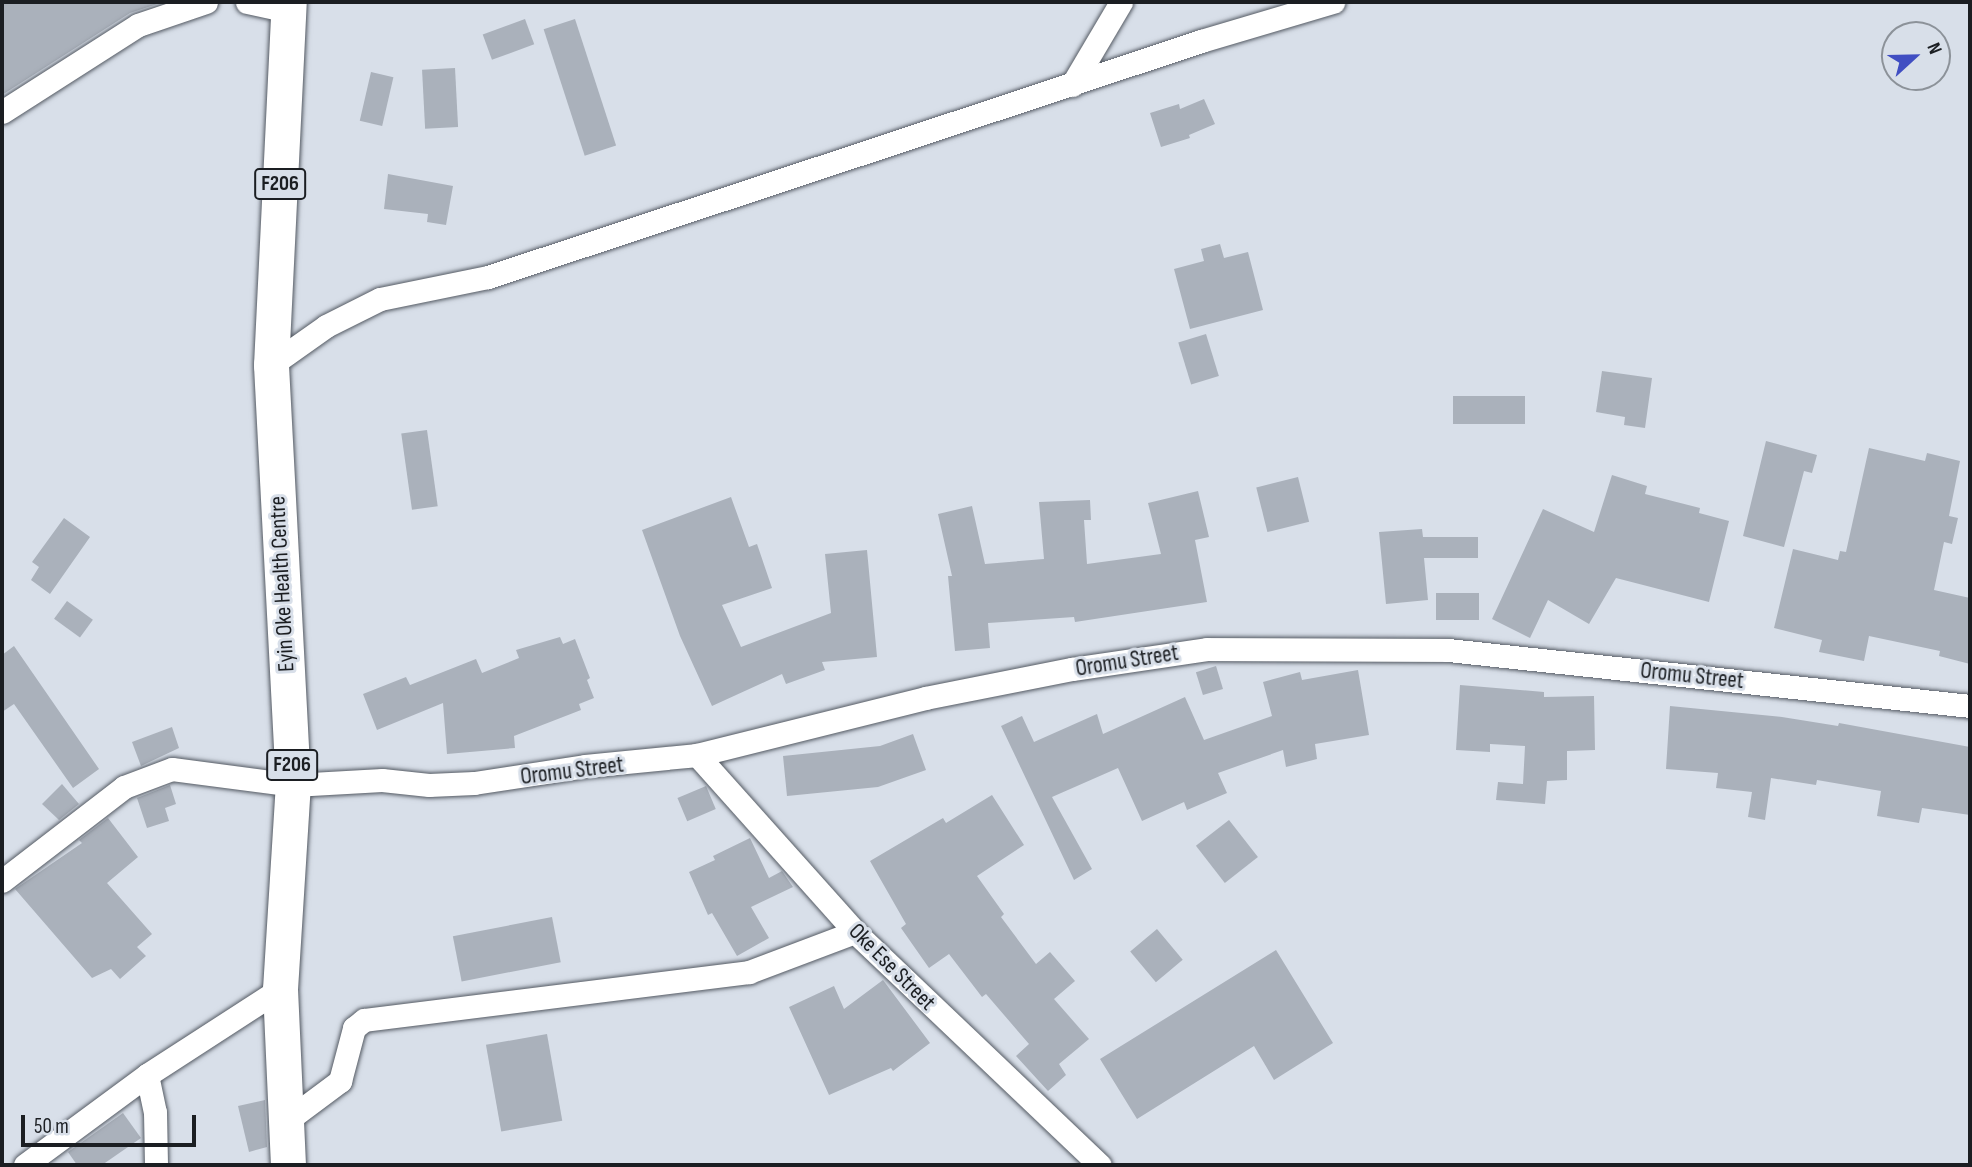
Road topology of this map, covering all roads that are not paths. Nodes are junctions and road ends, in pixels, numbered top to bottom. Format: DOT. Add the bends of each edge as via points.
graph roads {
  1 [pos="206,2"];
  2 [pos="247,2"];
  3 [pos="1121,2"];
  4 [pos="1333,2"];
  5 [pos="289,6"];
  6 [pos="1072,85"];
  7 [pos="2,112"];
  8 [pos="271,365"];
  9 [pos="1970,706"];
  10 [pos="697,755"];
  11 [pos="293,785"];
  12 [pos="2,881"];
  13 [pos="855,932"];
  14 [pos="280,989"];
  15 [pos="147,1075"];
  16 [pos="285,1122"];
  17 [pos="25,1165"];
  18 [pos="156,1165"];
  19 [pos="288,1165"];
  20 [pos="1100,1165"];
  1 -- 7 [label="street" via="138,25"];
  2 -- 5 [label="street"];
  3 -- 6 [label="street"];
  4 -- 6 [label="street"];
  5 -- 8 [label="main road, Eyin Oke Health Centre / F206"];
  6 -- 8 [label="street" via="488,277 380,299 326,326"];
  8 -- 11 [label="main road, Eyin Oke Health Centre / F206"];
  9 -- 10 [label="street, Oromu Street" via="1448,650 1207,649 925,698"];
  10 -- 11 [label="street, Oromu Street" via="474,783 382,780"];
  10 -- 13 [label="street, Oke Ese Street"];
  11 -- 12 [label="street, Oromu Street" via="172,769 124,787"];
  11 -- 14 [label="main road, Eyin Oke Health Centre / F206"];
  13 -- 16 [label="street" via="749,972 364,1020 354,1028 340,1081"];
  13 -- 20 [label="street, Oke Ese Street"];
  14 -- 15 [label="street"];
  14 -- 16 [label="main road, Eyin Oke Health Centre / F206"];
  15 -- 17 [label="street"];
  15 -- 18 [label="street" via="155,1112"];
  16 -- 19 [label="main road, Eyin Oke Health Centre / F206"];
}
